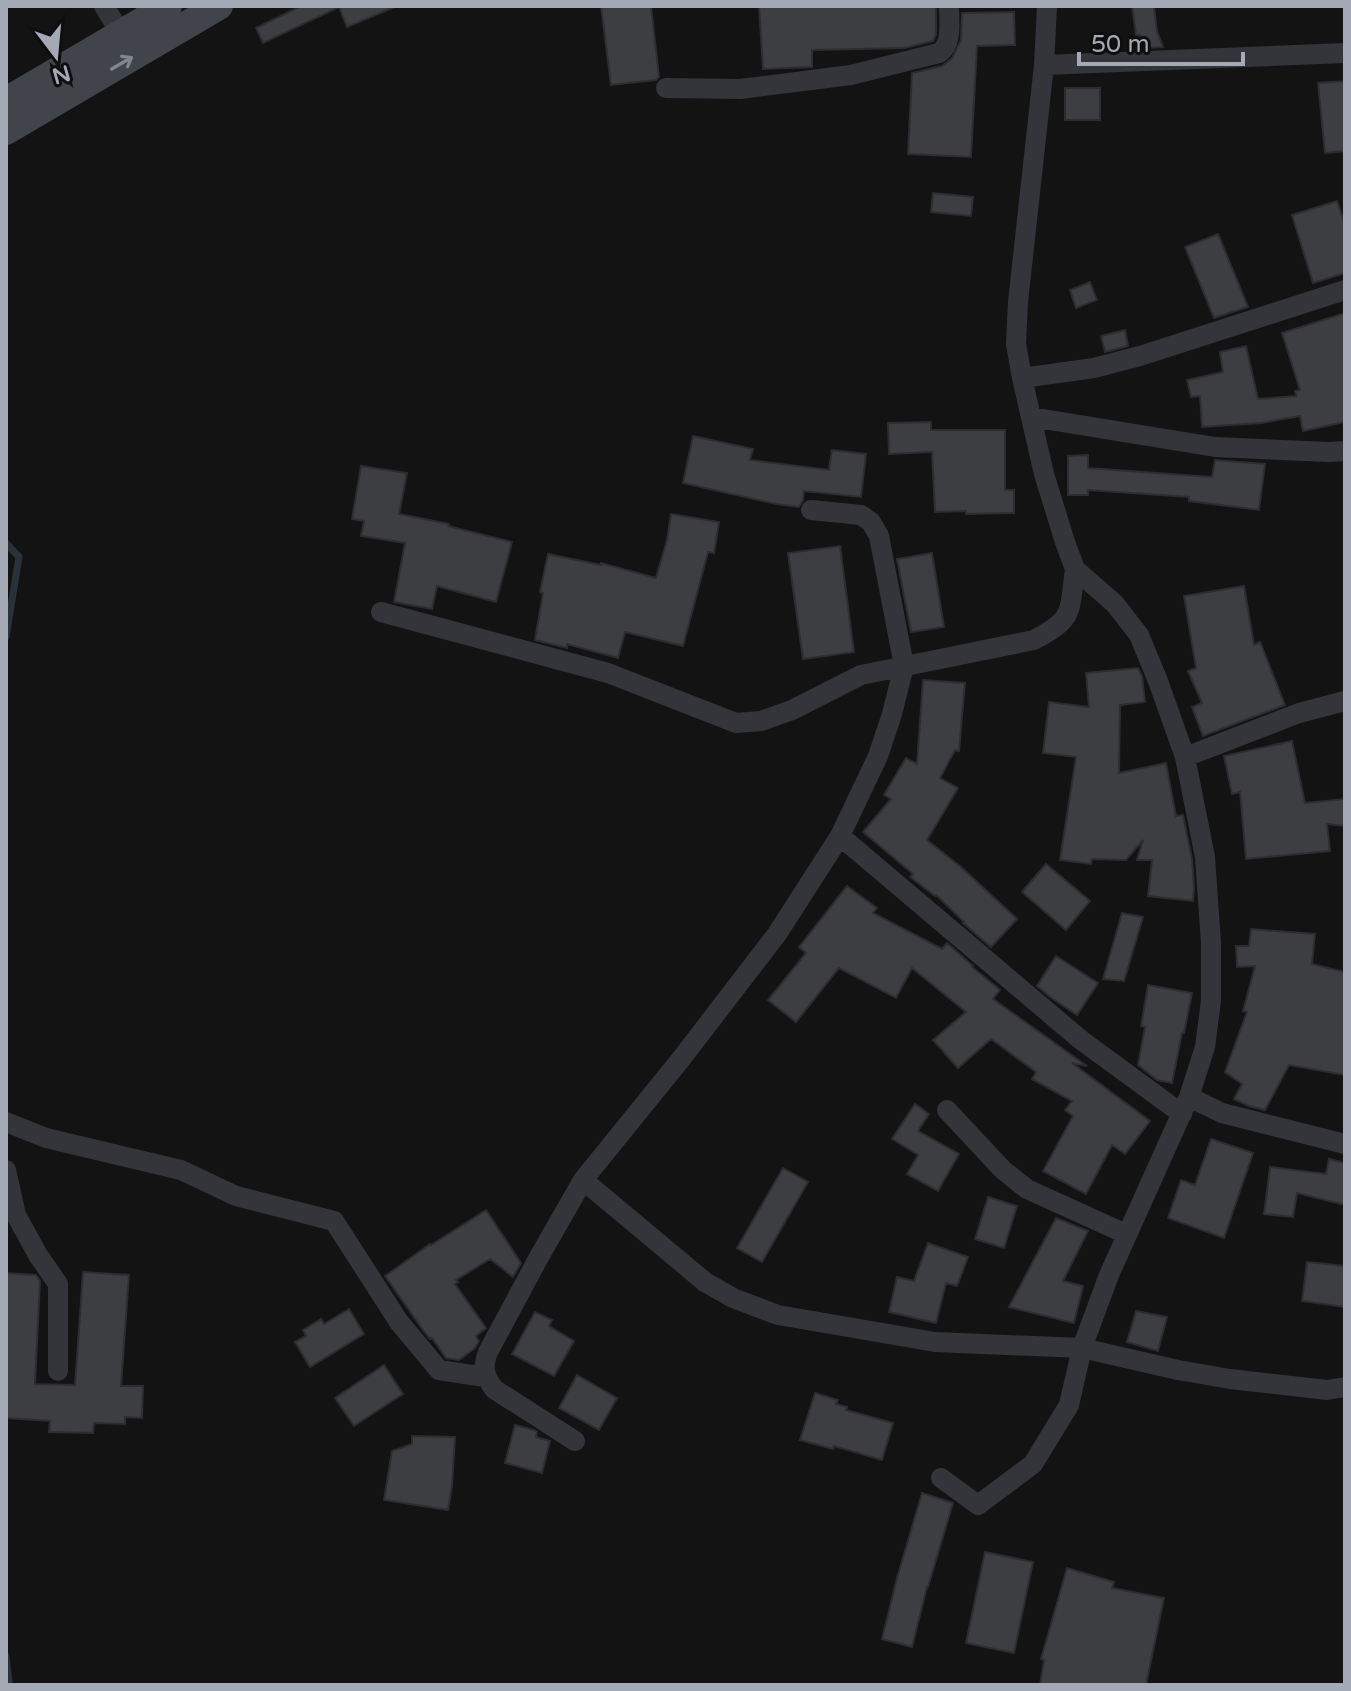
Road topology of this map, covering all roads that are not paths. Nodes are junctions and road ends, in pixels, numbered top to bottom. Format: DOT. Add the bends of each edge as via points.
graph roads {
  1 [pos="104,6"];
  2 [pos="168,6"];
  3 [pos="219,6"];
  4 [pos="949,6"];
  5 [pos="1047,6"];
  6 [pos="121,34"];
  7 [pos="1345,53"];
  8 [pos="1044,65"];
  9 [pos="666,88"];
  10 [pos="6,101"];
  11 [pos="6,131"];
  12 [pos="1345,290"];
  13 [pos="1022,378"];
  14 [pos="1031,417"];
  15 [pos="1345,451"];
  16 [pos="811,510"];
  17 [pos="1075,569"];
  18 [pos="381,612"];
  19 [pos="904,666"];
  20 [pos="1345,701"];
  21 [pos="1185,757"];
  22 [pos="840,836"];
  23 [pos="1185,1106"];
  24 [pos="947,1110"];
  25 [pos="6,1122"];
  26 [pos="1345,1144"];
  27 [pos="6,1170"];
  28 [pos="583,1180"];
  29 [pos="1126,1234"];
  30 [pos="1082,1348"];
  31 [pos="58,1371"];
  32 [pos="485,1377"];
  33 [pos="1345,1387"];
  34 [pos="575,1441"];
  35 [pos="941,1478"];
  1 -- 6 [label="street"];
  2 -- 6 [label="main road"];
  11 -- 3 [label="main road, one-way"];
  4 -- 9 [label="street" via="948,42 939,53 851,75 740,89"];
  5 -- 8 [label="street"];
  6 -- 10 [label="main road"];
  7 -- 8 [label="street"];
  8 -- 13 [label="street" via="1018,302 1016,344"];
  12 -- 13 [label="street" via="1140,356"];
  13 -- 14 [label="street"];
  14 -- 15 [label="street" via="1215,447"];
  14 -- 17 [label="street"];
  16 -- 19 [label="street" via="861,515 871,522 879,536"];
  17 -- 19 [label="street" via="1066,619 1055,629 1034,640"];
  17 -- 21 [label="street" via="1115,604 1139,635"];
  18 -- 19 [label="street" via="608,673 736,723 761,721 861,675"];
  19 -- 22 [label="street" via="878,756"];
  20 -- 21 [label="street"];
  21 -- 23 [label="street" via="1205,857 1211,1001 1205,1047"];
  22 -- 23 [label="street" via="1081,1040"];
  22 -- 28 [label="street" via="777,934"];
  23 -- 26 [label="street"];
  23 -- 29 [label="street"];
  24 -- 29 [label="street" via="1027,1189"];
  25 -- 32 [label="street" via="46,1138 181,1170 236,1196 334,1221 399,1322 439,1370"];
  27 -- 31 [label="street" via="16,1215 58,1284"];
  28 -- 30 [label="street" via="705,1282 778,1315 935,1342"];
  28 -- 32 [label="street" via="488,1352"];
  29 -- 30 [label="street"];
  30 -- 33 [label="street" via="1230,1379 1327,1390"];
  30 -- 35 [label="street" via="1069,1405 1033,1464 978,1505"];
  32 -- 34 [label="street" via="494,1389"];
}
